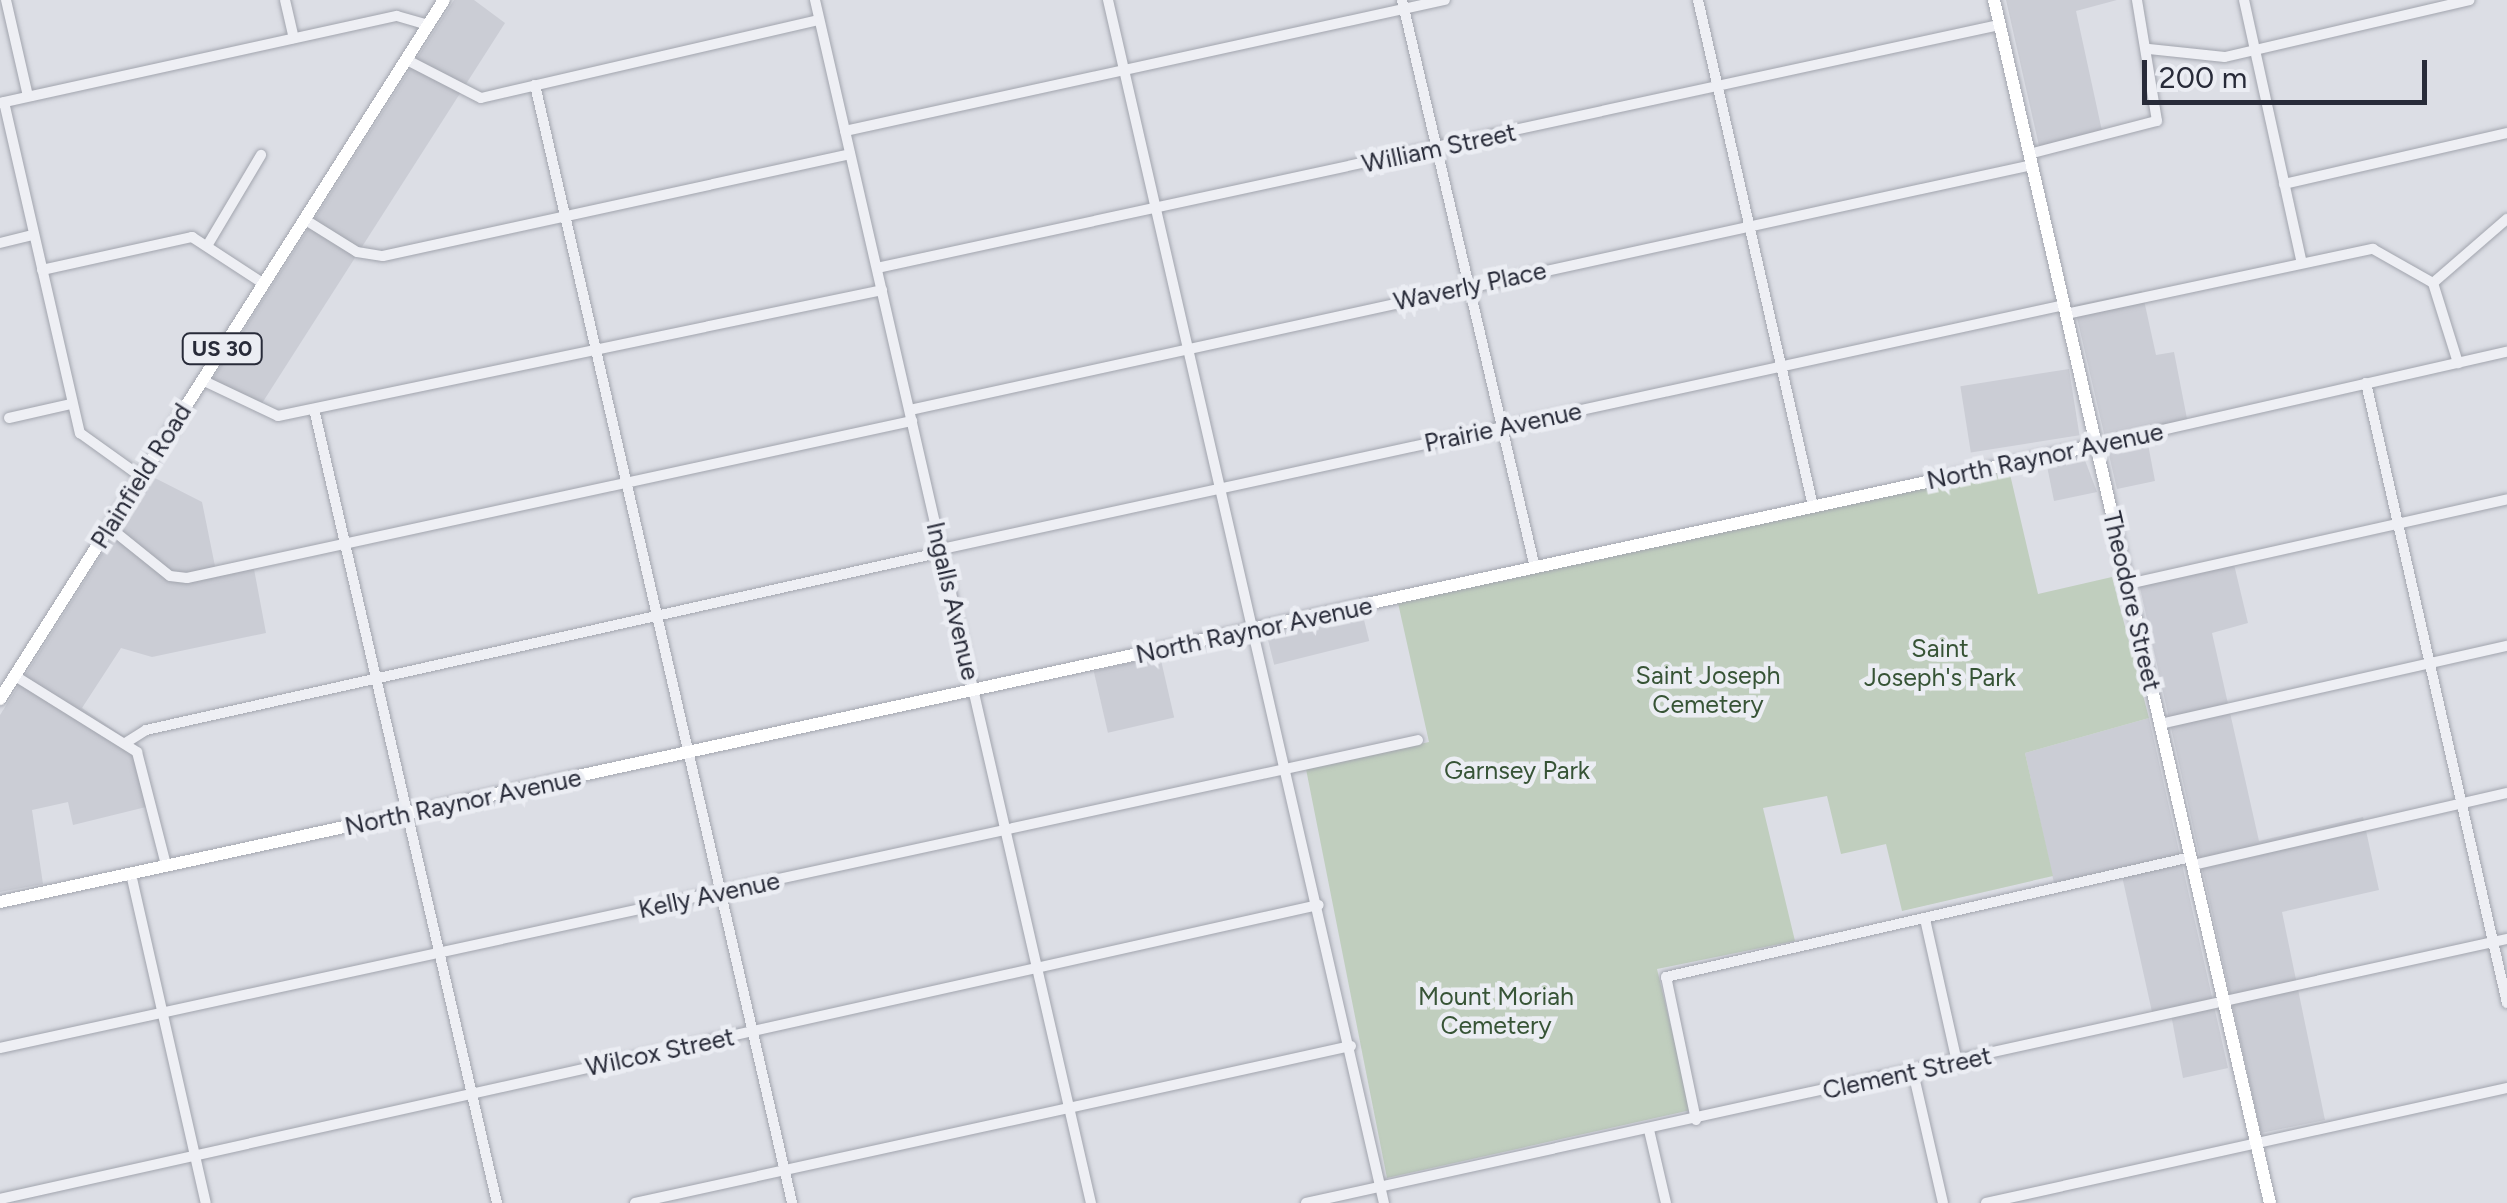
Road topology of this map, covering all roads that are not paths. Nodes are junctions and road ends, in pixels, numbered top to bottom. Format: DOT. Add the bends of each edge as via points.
graph roads {
  1 [pos="6,0"];
  2 [pos="284,0"];
  3 [pos="444,0"];
  4 [pos="815,0"];
  5 [pos="1108,0"];
  6 [pos="1444,0"];
  7 [pos="1698,0"];
  8 [pos="1994,0"];
  9 [pos="2137,0"];
  10 [pos="2244,0"];
  11 [pos="2469,0"];
  12 [pos="1403,4"];
  13 [pos="819,20"];
  14 [pos="428,25"];
  15 [pos="2000,25"];
  16 [pos="294,38"];
  17 [pos="2149,49"];
  18 [pos="2253,49"];
  19 [pos="407,60"];
  20 [pos="1123,68"];
  21 [pos="535,86"];
  22 [pos="1718,87"];
  23 [pos="28,96"];
  24 [pos="2,103"];
  25 [pos="845,131"];
  26 [pos="2507,133"];
  27 [pos="1437,149"];
  28 [pos="261,154"];
  29 [pos="850,154"];
  30 [pos="2030,160"];
  31 [pos="2284,184"];
  32 [pos="1156,208"];
  33 [pos="565,216"];
  34 [pos="304,219"];
  35 [pos="2507,219"];
  36 [pos="1750,227"];
  37 [pos="33,236"];
  38 [pos="0,243"];
  39 [pos="207,246"];
  40 [pos="2302,263"];
  41 [pos="877,268"];
  42 [pos="42,270"];
  43 [pos="2433,283"];
  44 [pos="264,284"];
  45 [pos="1469,286"];
  46 [pos="882,290"];
  47 [pos="2065,309"];
  48 [pos="596,348"];
  49 [pos="1190,350"];
  50 [pos="2507,352"];
  51 [pos="2458,363"];
  52 [pos="1782,368"];
  53 [pos="202,380"];
  54 [pos="2366,383"];
  55 [pos="72,404"];
  56 [pos="314,410"];
  57 [pos="911,415"];
  58 [pos="9,418"];
  59 [pos="1502,427"];
  60 [pos="2096,446"];
  61 [pos="140,476"];
  62 [pos="628,482"];
  63 [pos="1222,488"];
  64 [pos="2507,500"];
  65 [pos="1814,506"];
  66 [pos="2398,523"];
  67 [pos="108,526"];
  68 [pos="346,543"];
  69 [pos="942,550"];
  70 [pos="1535,568"];
  71 [pos="2128,584"];
  72 [pos="658,614"];
  73 [pos="1252,628"];
  74 [pos="2507,646"];
  75 [pos="2430,664"];
  76 [pos="15,676"];
  77 [pos="377,676"];
  78 [pos="974,692"];
  79 [pos="0,699"];
  80 [pos="2160,724"];
  81 [pos="1418,740"];
  82 [pos="126,742"];
  83 [pos="691,753"];
  84 [pos="1283,768"];
  85 [pos="2507,793"];
  86 [pos="2462,803"];
  87 [pos="409,813"];
  88 [pos="1006,832"];
  89 [pos="2192,862"];
  90 [pos="166,865"];
  91 [pos="131,874"];
  92 [pos="722,892"];
  93 [pos="0,902"];
  94 [pos="1319,905"];
  95 [pos="1925,919"];
  96 [pos="2507,939"];
  97 [pos="2493,942"];
  98 [pos="440,952"];
  99 [pos="1038,970"];
  100 [pos="2507,1003"];
  101 [pos="2224,1004"];
  102 [pos="163,1014"];
  103 [pos="754,1032"];
  104 [pos="1351,1046"];
  105 [pos="0,1048"];
  106 [pos="1957,1062"];
  107 [pos="1913,1072"];
  108 [pos="2507,1088"];
  109 [pos="472,1093"];
  110 [pos="1070,1109"];
  111 [pos="1696,1120"];
  112 [pos="1649,1130"];
  113 [pos="2256,1144"];
  114 [pos="196,1155"];
  115 [pos="785,1170"];
  116 [pos="1380,1186"];
  117 [pos="0,1198"];
  118 [pos="206,1203"];
  119 [pos="496,1203"];
  120 [pos="635,1203"];
  121 [pos="792,1203"];
  122 [pos="1091,1203"];
  123 [pos="1306,1203"];
  124 [pos="1384,1203"];
  125 [pos="1666,1203"];
  126 [pos="1943,1203"];
  127 [pos="1986,1203"];
  128 [pos="2270,1203"];
  1 -- 23 [label="street"];
  2 -- 16 [label="street"];
  3 -- 14 [label="main road, Plainfield Road / US 30"];
  4 -- 13 [label="street, Ingalls Avenue"];
  5 -- 20 [label="street"];
  6 -- 12 [label="street"];
  7 -- 22 [label="street"];
  8 -- 15 [label="main road, Theodore Street"];
  9 -- 17 [label="street"];
  10 -- 18 [label="street"];
  11 -- 18 [label="street"];
  12 -- 20 [label="street"];
  12 -- 27 [label="street"];
  13 -- 21 [label="street"];
  13 -- 25 [label="street, Ingalls Avenue"];
  14 -- 16 [label="street" via="397,16"];
  14 -- 19 [label="main road, Plainfield Road / US 30"];
  15 -- 22 [label="street, William Street"];
  15 -- 30 [label="main road, Theodore Street"];
  16 -- 23 [label="street"];
  17 -- 18 [label="street" via="2194,60"];
  17 -- 30 [label="street, Waverly Place" via="2158,121"];
  18 -- 31 [label="street"];
  19 -- 21 [label="street" via="464,96"];
  19 -- 34 [label="main road, Plainfield Road / US 30"];
  20 -- 25 [label="street"];
  20 -- 32 [label="street"];
  21 -- 33 [label="street"];
  22 -- 27 [label="street, William Street"];
  22 -- 36 [label="street"];
  23 -- 24 [label="street"];
  24 -- 37 [label="street"];
  25 -- 29 [label="street, Ingalls Avenue"];
  26 -- 31 [label="street"];
  27 -- 32 [label="street, William Street"];
  27 -- 45 [label="street"];
  28 -- 39 [label="street"];
  29 -- 33 [label="street"];
  29 -- 41 [label="street, Ingalls Avenue"];
  30 -- 36 [label="street, Waverly Place"];
  30 -- 47 [label="main road, Theodore Street"];
  31 -- 40 [label="street"];
  32 -- 41 [label="street, William Street"];
  32 -- 49 [label="street"];
  33 -- 34 [label="street" via="383,256 357,252"];
  33 -- 48 [label="street"];
  34 -- 44 [label="main road, Plainfield Road / US 30"];
  35 -- 43 [label="street"];
  36 -- 45 [label="street, Waverly Place"];
  36 -- 52 [label="street"];
  37 -- 38 [label="street"];
  37 -- 42 [label="street"];
  39 -- 42 [label="street" via="192,237"];
  39 -- 44 [label="street"];
  40 -- 43 [label="street, Prairie Avenue" via="2373,249"];
  40 -- 47 [label="street, Prairie Avenue"];
  41 -- 46 [label="street, Ingalls Avenue"];
  42 -- 55 [label="street"];
  43 -- 51 [label="street"];
  44 -- 53 [label="main road, Plainfield Road / US 30"];
  45 -- 49 [label="street, Waverly Place"];
  45 -- 59 [label="street"];
  46 -- 48 [label="street"];
  46 -- 57 [label="street, Ingalls Avenue"];
  47 -- 52 [label="street, Prairie Avenue"];
  47 -- 60 [label="main road, Theodore Street"];
  48 -- 56 [label="street"];
  48 -- 62 [label="street"];
  49 -- 57 [label="street, Waverly Place"];
  49 -- 63 [label="street"];
  50 -- 51 [label="street, North Raynor Avenue"];
  51 -- 54 [label="street, North Raynor Avenue"];
  52 -- 59 [label="street, Prairie Avenue"];
  52 -- 65 [label="street"];
  53 -- 56 [label="street" via="257,414"];
  53 -- 61 [label="main road, Plainfield Road / US 30"];
  54 -- 60 [label="street, North Raynor Avenue"];
  54 -- 66 [label="street"];
  55 -- 58 [label="street"];
  55 -- 61 [label="street" via="89,444"];
  56 -- 68 [label="street"];
  57 -- 62 [label="street, Waverly Place"];
  57 -- 69 [label="street, Ingalls Avenue"];
  59 -- 63 [label="street, Prairie Avenue"];
  59 -- 70 [label="street"];
  60 -- 65 [label="main road, North Raynor Avenue"];
  60 -- 71 [label="main road, Theodore Street"];
  61 -- 67 [label="main road, Plainfield Road / US 30"];
  62 -- 68 [label="street, Waverly Place"];
  62 -- 72 [label="street"];
  63 -- 69 [label="street, Prairie Avenue"];
  63 -- 73 [label="street"];
  64 -- 66 [label="street"];
  65 -- 70 [label="main road, North Raynor Avenue"];
  66 -- 71 [label="street"];
  66 -- 75 [label="street"];
  67 -- 68 [label="street, Waverly Place" via="170,576 187,578"];
  67 -- 76 [label="main road, Plainfield Road / US 30"];
  68 -- 77 [label="street"];
  69 -- 72 [label="street, Prairie Avenue"];
  69 -- 78 [label="street, Ingalls Avenue"];
  70 -- 73 [label="main road, North Raynor Avenue"];
  71 -- 80 [label="main road, Theodore Street"];
  72 -- 77 [label="street, Prairie Avenue"];
  72 -- 83 [label="street"];
  73 -- 78 [label="main road, North Raynor Avenue"];
  73 -- 84 [label="street"];
  74 -- 75 [label="street"];
  75 -- 80 [label="street"];
  75 -- 86 [label="street"];
  76 -- 79 [label="main road, Plainfield Road / US 30"];
  76 -- 82 [label="street"];
  77 -- 82 [label="street, Prairie Avenue"];
  77 -- 87 [label="street"];
  78 -- 83 [label="main road, North Raynor Avenue"];
  78 -- 88 [label="street, Ingalls Avenue"];
  80 -- 89 [label="main road, Theodore Street"];
  81 -- 84 [label="street, Kelly Avenue"];
  82 -- 90 [label="street" via="143,765"];
  83 -- 87 [label="main road, North Raynor Avenue"];
  83 -- 92 [label="street"];
  84 -- 88 [label="street, Kelly Avenue"];
  84 -- 94 [label="street"];
  85 -- 86 [label="street"];
  86 -- 89 [label="street"];
  86 -- 97 [label="street"];
  87 -- 90 [label="main road, North Raynor Avenue"];
  87 -- 98 [label="street"];
  88 -- 92 [label="street, Kelly Avenue"];
  88 -- 99 [label="street, Ingalls Avenue"];
  89 -- 95 [label="street"];
  89 -- 101 [label="main road, Theodore Street"];
  90 -- 91 [label="main road, North Raynor Avenue"];
  91 -- 93 [label="main road, North Raynor Avenue"];
  91 -- 102 [label="street"];
  92 -- 98 [label="street, Kelly Avenue"];
  92 -- 103 [label="street"];
  94 -- 99 [label="street, Wilcox Street"];
  94 -- 104 [label="street"];
  95 -- 106 [label="street"];
  95 -- 111 [label="street" via="1666,977"];
  96 -- 97 [label="street, Clement Street"];
  97 -- 100 [label="street"];
  97 -- 101 [label="street, Clement Street"];
  98 -- 102 [label="street, Kelly Avenue"];
  98 -- 109 [label="street"];
  99 -- 103 [label="street, Wilcox Street"];
  99 -- 110 [label="street, Ingalls Avenue"];
  101 -- 106 [label="street, Clement Street"];
  101 -- 113 [label="main road, Theodore Street"];
  102 -- 105 [label="street, Kelly Avenue"];
  102 -- 114 [label="street"];
  103 -- 109 [label="street, Wilcox Street"];
  103 -- 115 [label="street"];
  104 -- 110 [label="street"];
  104 -- 116 [label="street"];
  106 -- 107 [label="street, Clement Street"];
  107 -- 111 [label="street, Clement Street"];
  107 -- 126 [label="street"];
  108 -- 113 [label="street"];
  109 -- 114 [label="street, Wilcox Street"];
  109 -- 119 [label="street"];
  110 -- 115 [label="street"];
  110 -- 122 [label="street, Ingalls Avenue"];
  111 -- 112 [label="street, Clement Street"];
  112 -- 116 [label="street, Clement Street"];
  112 -- 125 [label="street"];
  113 -- 127 [label="street"];
  113 -- 128 [label="main road, Theodore Street"];
  114 -- 117 [label="street, Wilcox Street"];
  114 -- 118 [label="street"];
  115 -- 120 [label="street"];
  115 -- 121 [label="street"];
  116 -- 123 [label="street, Clement Street"];
  116 -- 124 [label="street"];
}
